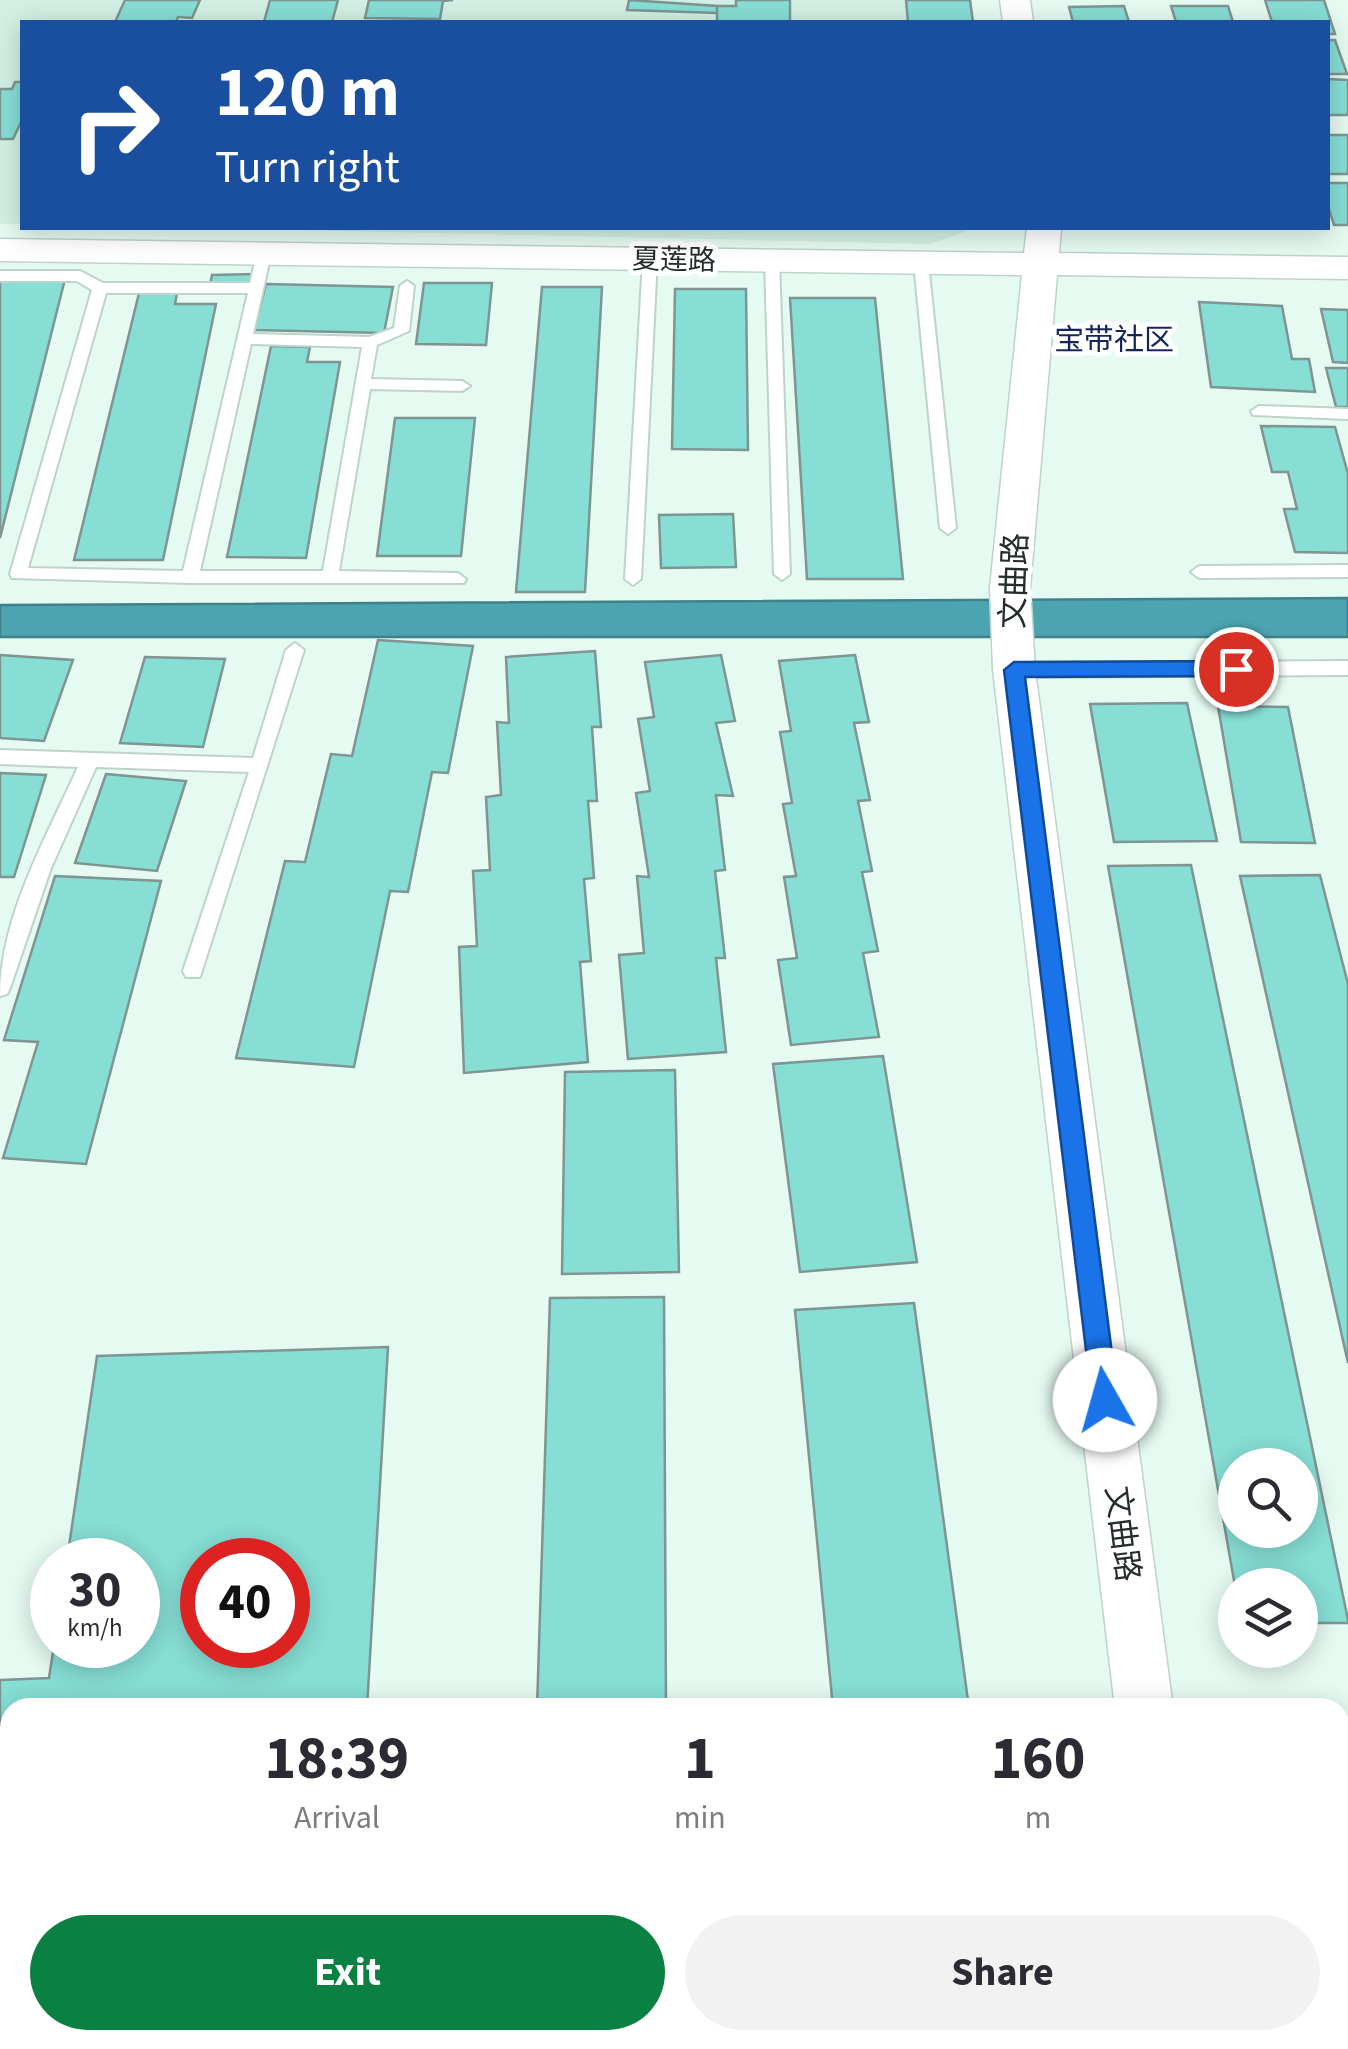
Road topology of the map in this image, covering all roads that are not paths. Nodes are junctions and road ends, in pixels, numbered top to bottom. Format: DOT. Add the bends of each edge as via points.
graph roads {
  1 [pos="1043,246"];
  2 [pos="0,250"];
  3 [pos="264,254"];
  4 [pos="650,259"];
  5 [pos="772,261"];
  6 [pos="921,263"];
  7 [pos="1348,268"];
  8 [pos="0,276"];
  9 [pos="408,286"];
  10 [pos="100,288"];
  11 [pos="256,288"];
  12 [pos="244,339"];
  13 [pos="370,342"];
  14 [pos="363,384"];
  15 [pos="462,386"];
  16 [pos="1259,411"];
  17 [pos="1348,414"];
  18 [pos="948,528"];
  19 [pos="1199,572"];
  20 [pos="1348,572"];
  21 [pos="782,574"];
  22 [pos="330,577"];
  23 [pos="190,578"];
  24 [pos="458,578"];
  25 [pos="633,578"];
  26 [pos="296,650"];
  27 [pos="1013,661"];
  28 [pos="1348,668"];
  29 [pos="0,757"];
  30 [pos="90,759"];
  31 [pos="260,765"];
  32 [pos="193,970"];
  33 [pos="0,988"];
  34 [pos="1143,1698"];
  1 -- 6 [label="street, 夏莲路"];
  1 -- 7 [label="street, 夏莲路"];
  1 -- 27 [label="street, 文曲路" via="1010,588"];
  2 -- 3 [label="street, 夏莲路"];
  3 -- 4 [label="street, 夏莲路"];
  3 -- 11 [label="lane"];
  4 -- 5 [label="street, 夏莲路"];
  4 -- 25 [label="lane"];
  5 -- 6 [label="street, 夏莲路"];
  5 -- 21 [label="lane"];
  6 -- 18 [label="lane"];
  8 -- 10 [label="lane" via="80,276"];
  9 -- 13 [label="lane" via="401,332"];
  10 -- 11 [label="lane"];
  10 -- 23 [label="lane" via="18,574"];
  11 -- 12 [label="lane"];
  12 -- 13 [label="lane"];
  12 -- 23 [label="lane"];
  13 -- 14 [label="lane"];
  14 -- 15 [label="lane"];
  14 -- 22 [label="lane"];
  16 -- 17 [label="lane"];
  19 -- 20 [label="lane"];
  22 -- 23 [label="lane"];
  22 -- 24 [label="lane"];
  26 -- 31 [label="lane"];
  27 -- 28 [label="lane"];
  27 -- 34 [label="street, 文曲路"];
  29 -- 30 [label="lane"];
  30 -- 31 [label="lane"];
  30 -- 33 [label="lane"];
  31 -- 32 [label="lane"];
}
